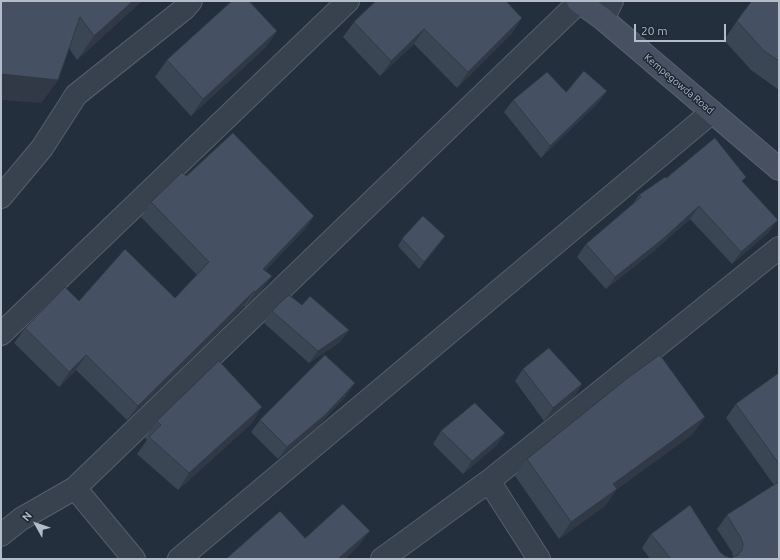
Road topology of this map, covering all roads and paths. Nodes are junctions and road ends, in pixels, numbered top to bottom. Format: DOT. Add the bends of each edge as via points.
graph roads {
  1 [pos="191,1"];
  2 [pos="348,1"];
  3 [pos="579,1"];
  4 [pos="608,10"];
  5 [pos="712,112"];
  6 [pos="779,169"];
  7 [pos="1,197"];
  8 [pos="779,248"];
  9 [pos="1,334"];
  10 [pos="489,480"];
  11 [pos="75,488"];
  12 [pos="1,535"];
  13 [pos="134,559"];
  14 [pos="179,559"];
  15 [pos="382,559"];
  16 [pos="539,559"];
  1 -- 7 [label="street" via="76,95 42,148"];
  2 -- 9 [label="street"];
  3 -- 4 [label="street, Kempegowda Road"];
  3 -- 11 [label="street"];
  4 -- 5 [label="street, Kempegowda Road"];
  5 -- 6 [label="street, Kempegowda Road"];
  5 -- 14 [label="street"];
  8 -- 10 [label="street"];
  10 -- 15 [label="street"];
  10 -- 16 [label="street"];
  11 -- 12 [label="street" via="21,519"];
  11 -- 13 [label="street"];
}
